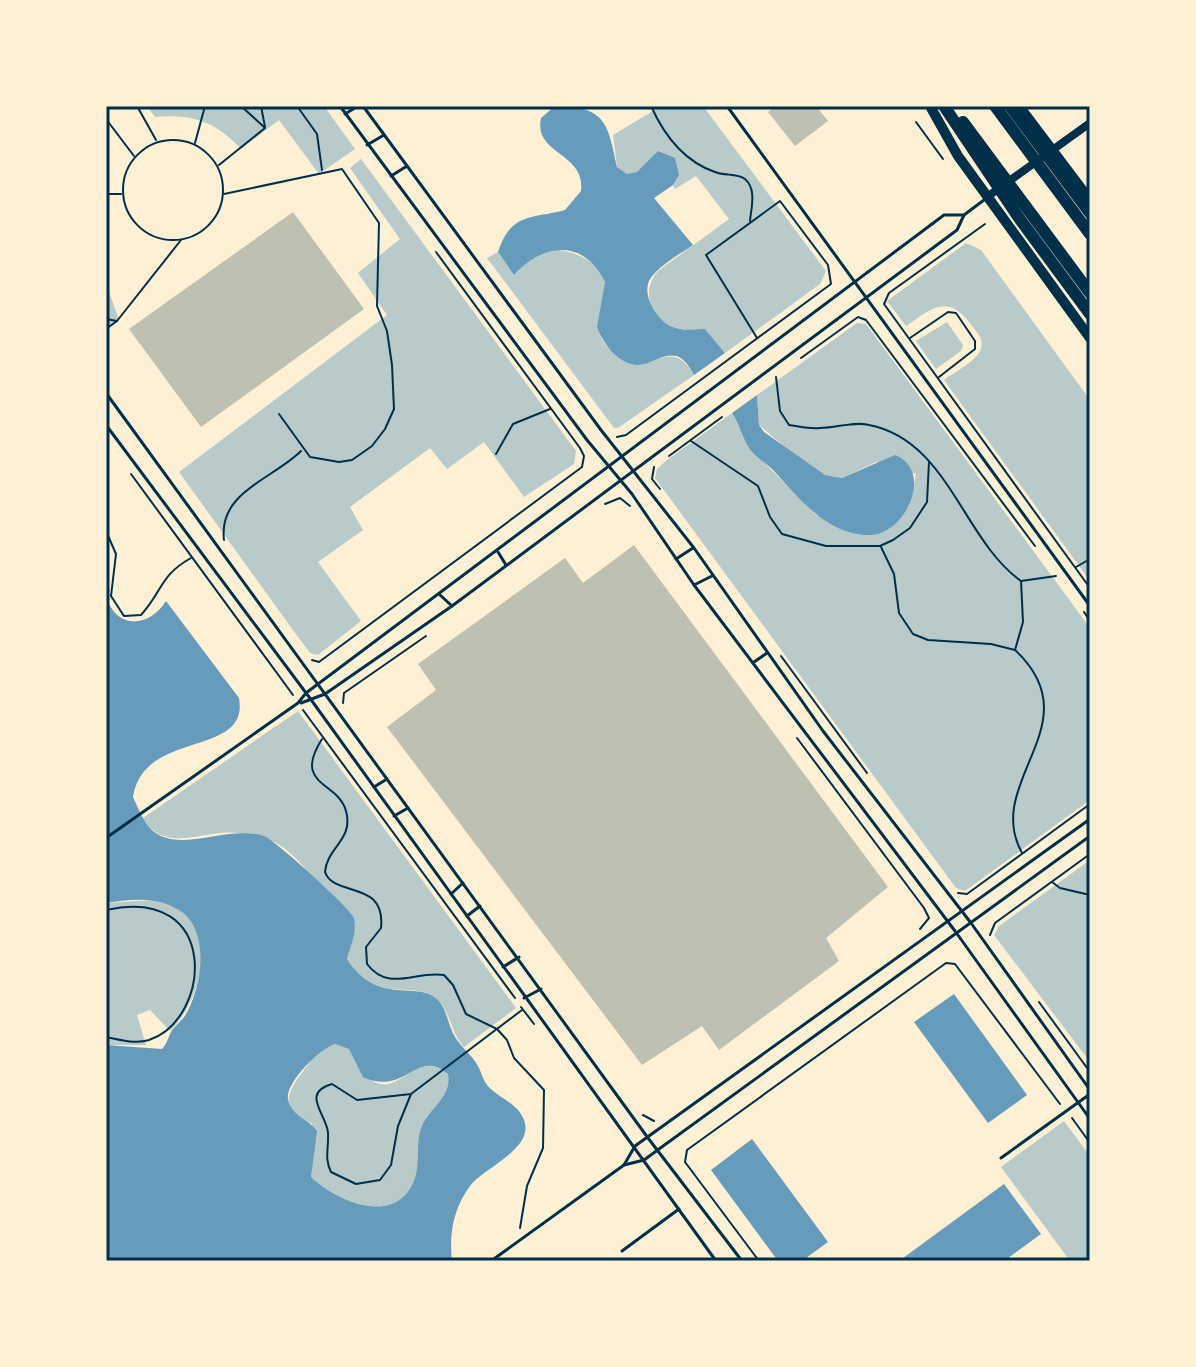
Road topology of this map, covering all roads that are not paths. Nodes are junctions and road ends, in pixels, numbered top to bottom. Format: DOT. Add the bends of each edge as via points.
graph roads {
  1 [pos="340,106"];
  2 [pos="360,106"];
  3 [pos="727,106"];
  4 [pos="930,106"];
  5 [pos="944,106"];
  6 [pos="951,106"];
  7 [pos="995,106"];
  8 [pos="1010,106"];
  9 [pos="1019,106"];
  10 [pos="345,114"];
  11 [pos="1090,123"];
  12 [pos="384,135"];
  13 [pos="367,145"];
  14 [pos="1051,150"];
  15 [pos="407,166"];
  16 [pos="391,176"];
  17 [pos="987,197"];
  18 [pos="1090,200"];
  19 [pos="1090,213"];
  20 [pos="964,215"];
  21 [pos="1090,234"];
  22 [pos="855,281"];
  23 [pos="1090,293"];
  24 [pos="865,298"];
  25 [pos="1090,314"];
  26 [pos="1090,338"];
  27 [pos="106,393"];
  28 [pos="106,425"];
  29 [pos="621,457"];
  30 [pos="609,466"];
  31 [pos="632,470"];
  32 [pos="619,478"];
  33 [pos="694,548"];
  34 [pos="498,552"];
  35 [pos="676,559"];
  36 [pos="506,565"];
  37 [pos="714,575"];
  38 [pos="694,585"];
  39 [pos="440,595"];
  40 [pos="452,606"];
  41 [pos="1090,606"];
  42 [pos="767,653"];
  43 [pos="753,663"];
  44 [pos="318,685"];
  45 [pos="306,693"];
  46 [pos="325,694"];
  47 [pos="312,701"];
  48 [pos="298,703"];
  49 [pos="387,779"];
  50 [pos="374,787"];
  51 [pos="408,808"];
  52 [pos="394,816"];
  53 [pos="1090,819"];
  54 [pos="1090,836"];
  55 [pos="106,838"];
  56 [pos="463,883"];
  57 [pos="451,894"];
  58 [pos="480,906"];
  59 [pos="962,911"];
  60 [pos="467,916"];
  61 [pos="946,920"];
  62 [pos="971,923"];
  63 [pos="955,931"];
  64 [pos="519,957"];
  65 [pos="503,967"];
  66 [pos="541,989"];
  67 [pos="524,998"];
  68 [pos="1090,1092"];
  69 [pos="1078,1102"];
  70 [pos="1090,1119"];
  71 [pos="648,1138"];
  72 [pos="635,1146"];
  73 [pos="659,1149"];
  74 [pos="1001,1158"];
  75 [pos="644,1160"];
  76 [pos="624,1165"];
  77 [pos="679,1209"];
  78 [pos="622,1251"];
  79 [pos="491,1261"];
  80 [pos="716,1261"];
  81 [pos="742,1261"];
  1 -- 10 [label="lane"];
  2 -- 10 [label="lane"];
  2 -- 12 [label="lane"];
  3 -- 22 [label="lane"];
  4 -- 17 [label="main road"];
  5 -- 25 [label="highway"];
  6 -- 23 [label="highway"];
  7 -- 21 [label="highway"];
  8 -- 19 [label="highway"];
  9 -- 14 [label="main road"];
  10 -- 13 [label="lane"];
  11 -- 14 [label="street"];
  12 -- 13 [label="lane"];
  12 -- 15 [label="lane"];
  13 -- 16 [label="lane"];
  14 -- 17 [label="street"];
  14 -- 18 [label="main road"];
  15 -- 16 [label="lane"];
  15 -- 29 [label="lane"];
  16 -- 30 [label="lane"];
  17 -- 20 [label="lane"];
  17 -- 26 [label="main road"];
  20 -- 22 [label="lane" via="944,215"];
  20 -- 24 [label="lane" via="957,230"];
  22 -- 24 [label="lane"];
  22 -- 29 [label="lane"];
  24 -- 31 [label="lane"];
  24 -- 41 [label="lane"];
  27 -- 44 [label="lane"];
  28 -- 45 [label="lane"];
  29 -- 30 [label="lane"];
  29 -- 31 [label="lane"];
  30 -- 32 [label="lane"];
  30 -- 34 [label="lane"];
  31 -- 32 [label="lane"];
  31 -- 33 [label="lane"];
  32 -- 35 [label="lane"];
  32 -- 36 [label="lane"];
  33 -- 35 [label="lane"];
  33 -- 37 [label="lane"];
  34 -- 36 [label="lane"];
  34 -- 39 [label="lane"];
  35 -- 38 [label="lane"];
  36 -- 40 [label="lane"];
  37 -- 38 [label="lane"];
  37 -- 42 [label="lane"];
  38 -- 43 [label="lane"];
  39 -- 40 [label="lane"];
  39 -- 44 [label="lane"];
  40 -- 46 [label="lane"];
  42 -- 43 [label="lane"];
  42 -- 59 [label="lane"];
  43 -- 61 [label="lane"];
  44 -- 45 [label="lane"];
  44 -- 46 [label="lane"];
  45 -- 47 [label="lane"];
  45 -- 48 [label="lane"];
  46 -- 47 [label="lane"];
  46 -- 49 [label="lane"];
  47 -- 48 [label="lane"];
  47 -- 50 [label="lane"];
  48 -- 55 [label="lane"];
  49 -- 50 [label="lane"];
  49 -- 51 [label="lane"];
  50 -- 52 [label="lane"];
  51 -- 52 [label="lane"];
  51 -- 56 [label="lane"];
  52 -- 57 [label="lane"];
  53 -- 59 [label="lane"];
  54 -- 62 [label="lane"];
  56 -- 57 [label="lane"];
  56 -- 58 [label="lane"];
  57 -- 60 [label="lane"];
  58 -- 60 [label="lane"];
  58 -- 64 [label="lane"];
  59 -- 61 [label="lane"];
  59 -- 62 [label="lane"];
  60 -- 65 [label="lane"];
  61 -- 63 [label="lane"];
  61 -- 71 [label="lane"];
  62 -- 63 [label="lane"];
  62 -- 68 [label="lane"];
  63 -- 69 [label="lane"];
  63 -- 73 [label="lane"];
  64 -- 65 [label="lane"];
  64 -- 66 [label="lane"];
  65 -- 67 [label="lane"];
  66 -- 67 [label="lane"];
  66 -- 71 [label="lane"];
  67 -- 72 [label="lane"];
  68 -- 69 [label="lane"];
  69 -- 70 [label="lane"];
  69 -- 74 [label="lane"];
  71 -- 72 [label="lane"];
  71 -- 73 [label="lane"];
  72 -- 75 [label="lane"];
  72 -- 76 [label="lane"];
  73 -- 75 [label="lane"];
  73 -- 81 [label="lane"];
  75 -- 76 [label="lane"];
  75 -- 77 [label="lane"];
  76 -- 79 [label="lane"];
  77 -- 78 [label="lane"];
  77 -- 80 [label="lane"];
}
